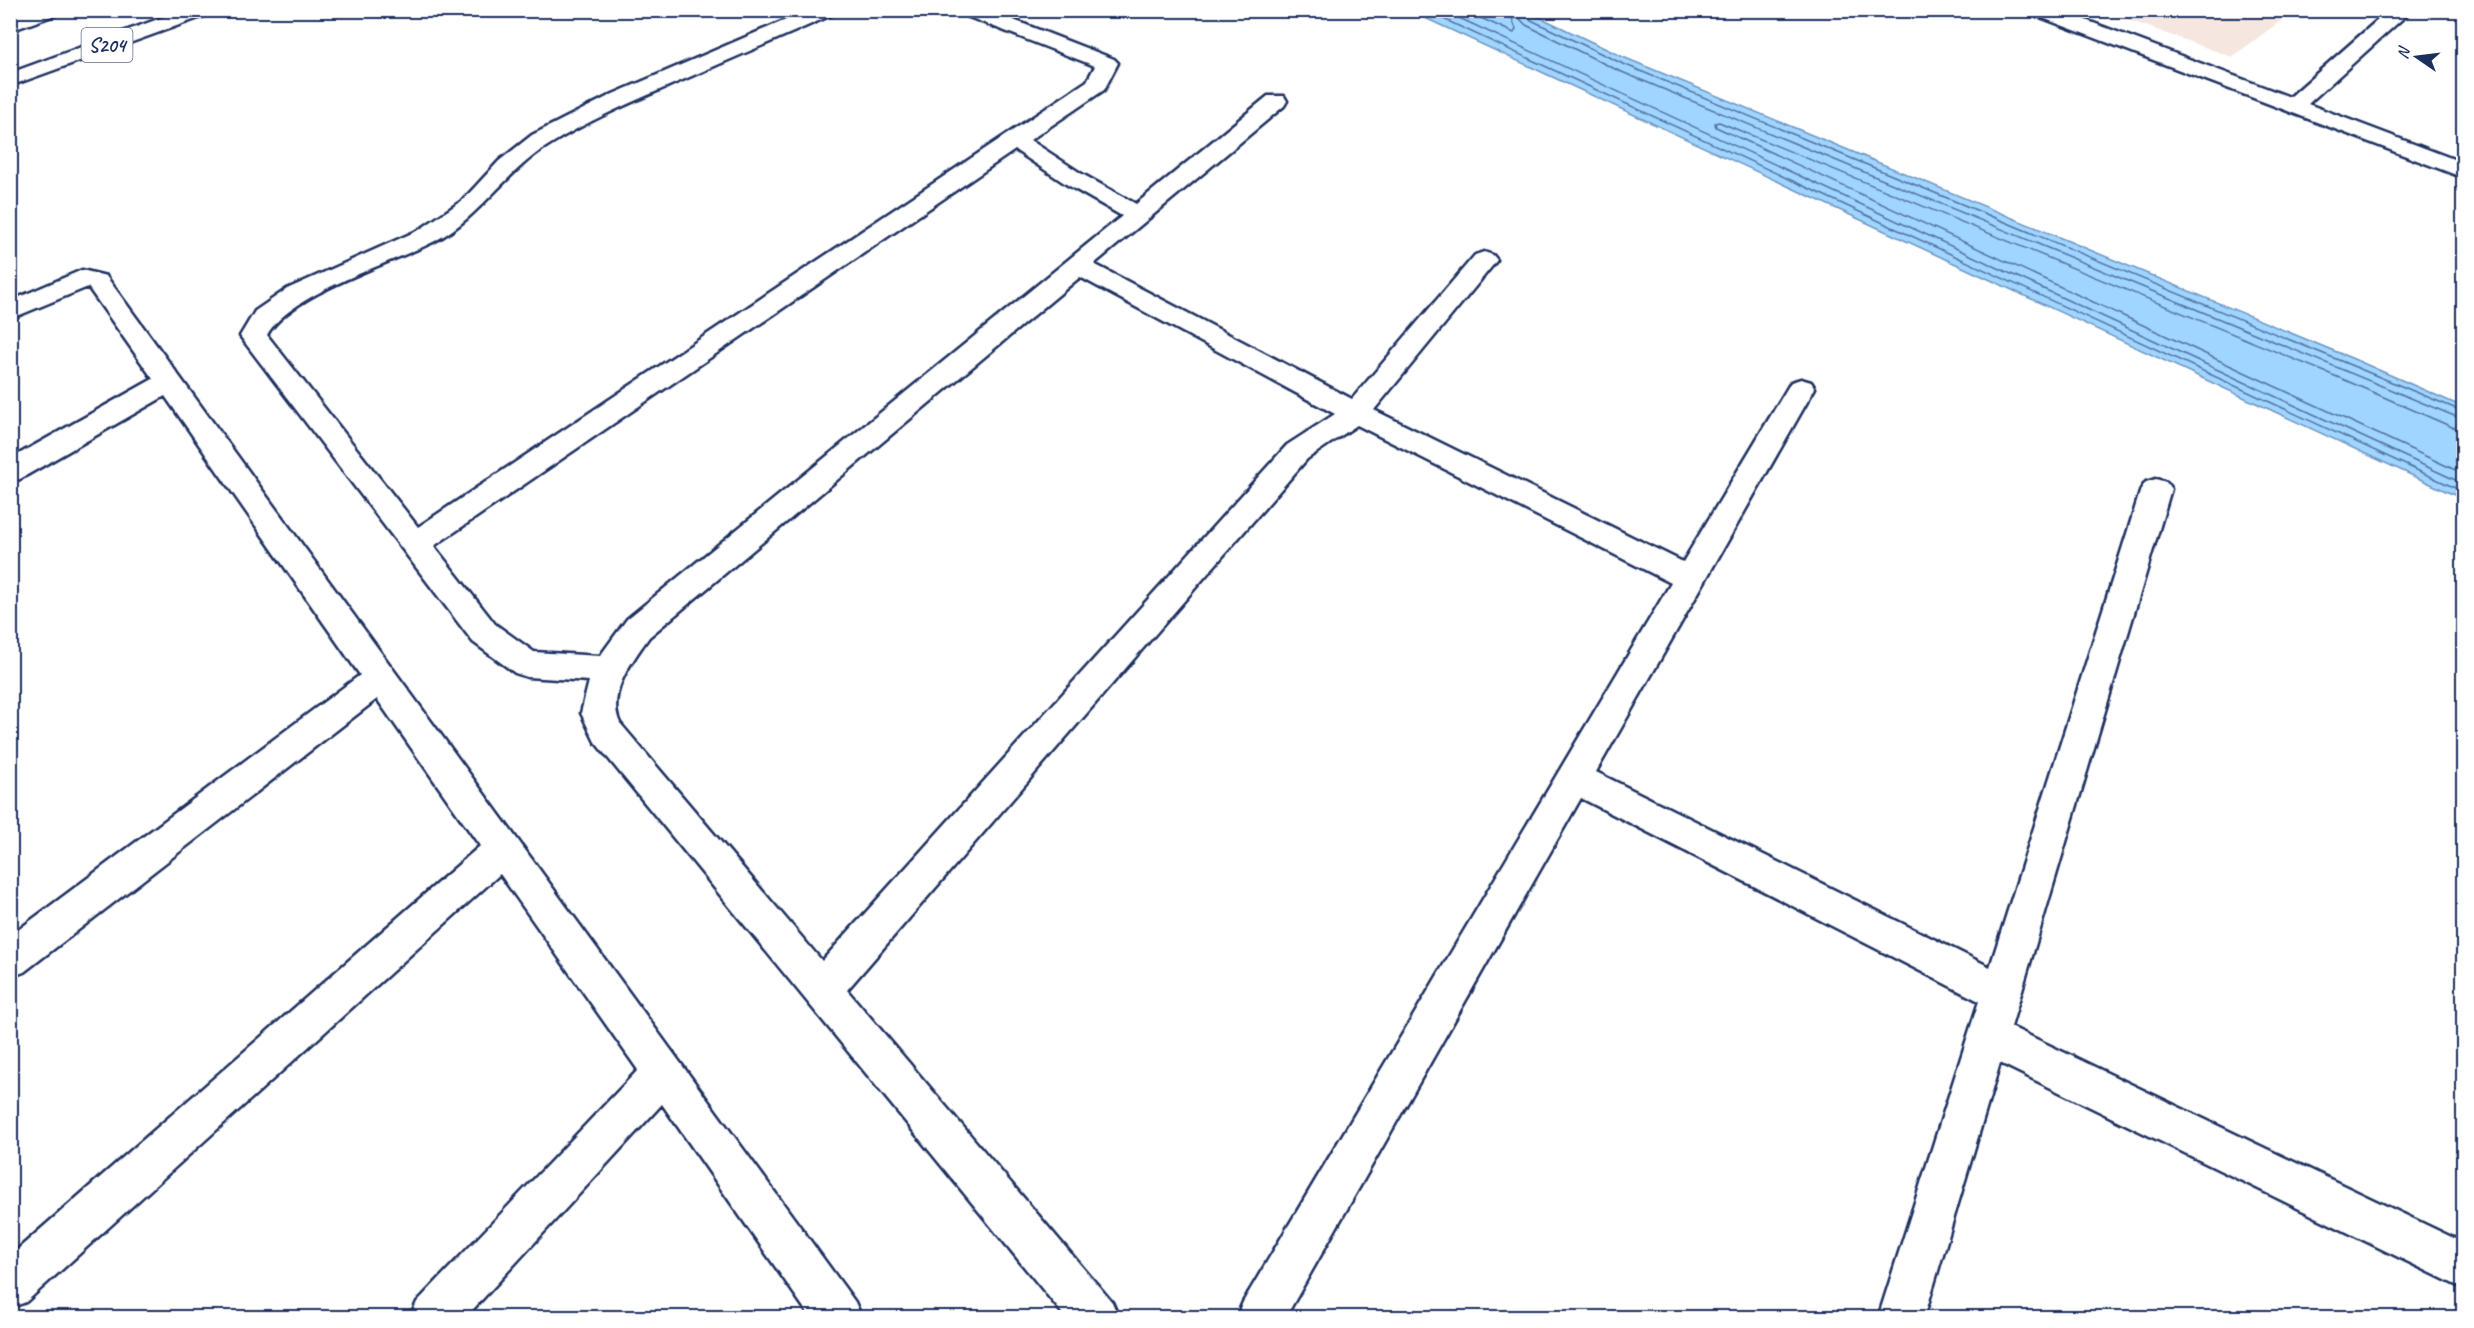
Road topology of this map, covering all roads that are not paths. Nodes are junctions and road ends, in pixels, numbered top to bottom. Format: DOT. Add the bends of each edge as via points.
graph roads {
  1 [pos="51,10"];
  2 [pos="203,10"];
  3 [pos="827,10"];
  4 [pos="968,10"];
  5 [pos="2039,10"];
  6 [pos="2402,10"];
  7 [pos="10,25"];
  8 [pos="10,80"];
  9 [pos="1276,101"];
  10 [pos="2293,106"];
  11 [pos="1015,140"];
  12 [pos="2463,171"];
  13 [pos="1138,215"];
  14 [pos="1484,260"];
  15 [pos="1077,265"];
  16 [pos="10,311"];
  17 [pos="168,382"];
  18 [pos="1801,387"];
  19 [pos="1356,413"];
  20 [pos="10,472"];
  21 [pos="2156,489"];
  22 [pos="415,544"];
  23 [pos="1690,579"];
  24 [pos="608,670"];
  25 [pos="380,678"];
  26 [pos="1575,778"];
  27 [pos="503,848"];
  28 [pos="10,959"];
  29 [pos="822,990"];
  30 [pos="2001,992"];
  31 [pos="1987,1036"];
  32 [pos="663,1073"];
  33 [pos="2463,1267"];
  34 [pos="10,1286"];
  35 [pos="433,1317"];
  36 [pos="839,1317"];
  37 [pos="1096,1317"];
  38 [pos="1259,1317"];
  39 [pos="1901,1317"];
  1 -- 7 [label="street"];
  2 -- 8 [label="street, S204"];
  3 -- 22 [label="street" via="621,99 540,140 507,166 471,205 428,235 296,295 264,317 253,336"];
  4 -- 11 [label="street" via="1107,63 1096,85"];
  5 -- 10 [label="street"];
  6 -- 10 [label="street"];
  9 -- 13 [label="street"];
  10 -- 12 [label="street"];
  11 -- 13 [label="street"];
  11 -- 22 [label="street"];
  13 -- 15 [label="street"];
  14 -- 19 [label="street"];
  15 -- 19 [label="street"];
  15 -- 24 [label="street" via="638,628"];
  16 -- 17 [label="street" via="82,278 97,281"];
  17 -- 20 [label="street"];
  17 -- 25 [label="street"];
  18 -- 23 [label="street"];
  19 -- 23 [label="street"];
  19 -- 29 [label="street" via="1297,452"];
  21 -- 30 [label="street"];
  22 -- 24 [label="street" via="484,633 527,664"];
  23 -- 26 [label="street"];
  24 -- 29 [label="street" via="598,713 607,732"];
  25 -- 27 [label="street"];
  25 -- 28 [label="street"];
  26 -- 30 [label="street"];
  26 -- 38 [label="street"];
  27 -- 32 [label="street"];
  27 -- 34 [label="street"];
  29 -- 37 [label="street"];
  30 -- 31 [label="street"];
  31 -- 33 [label="street"];
  31 -- 39 [label="street"];
  32 -- 35 [label="street"];
  32 -- 36 [label="street"];
}
